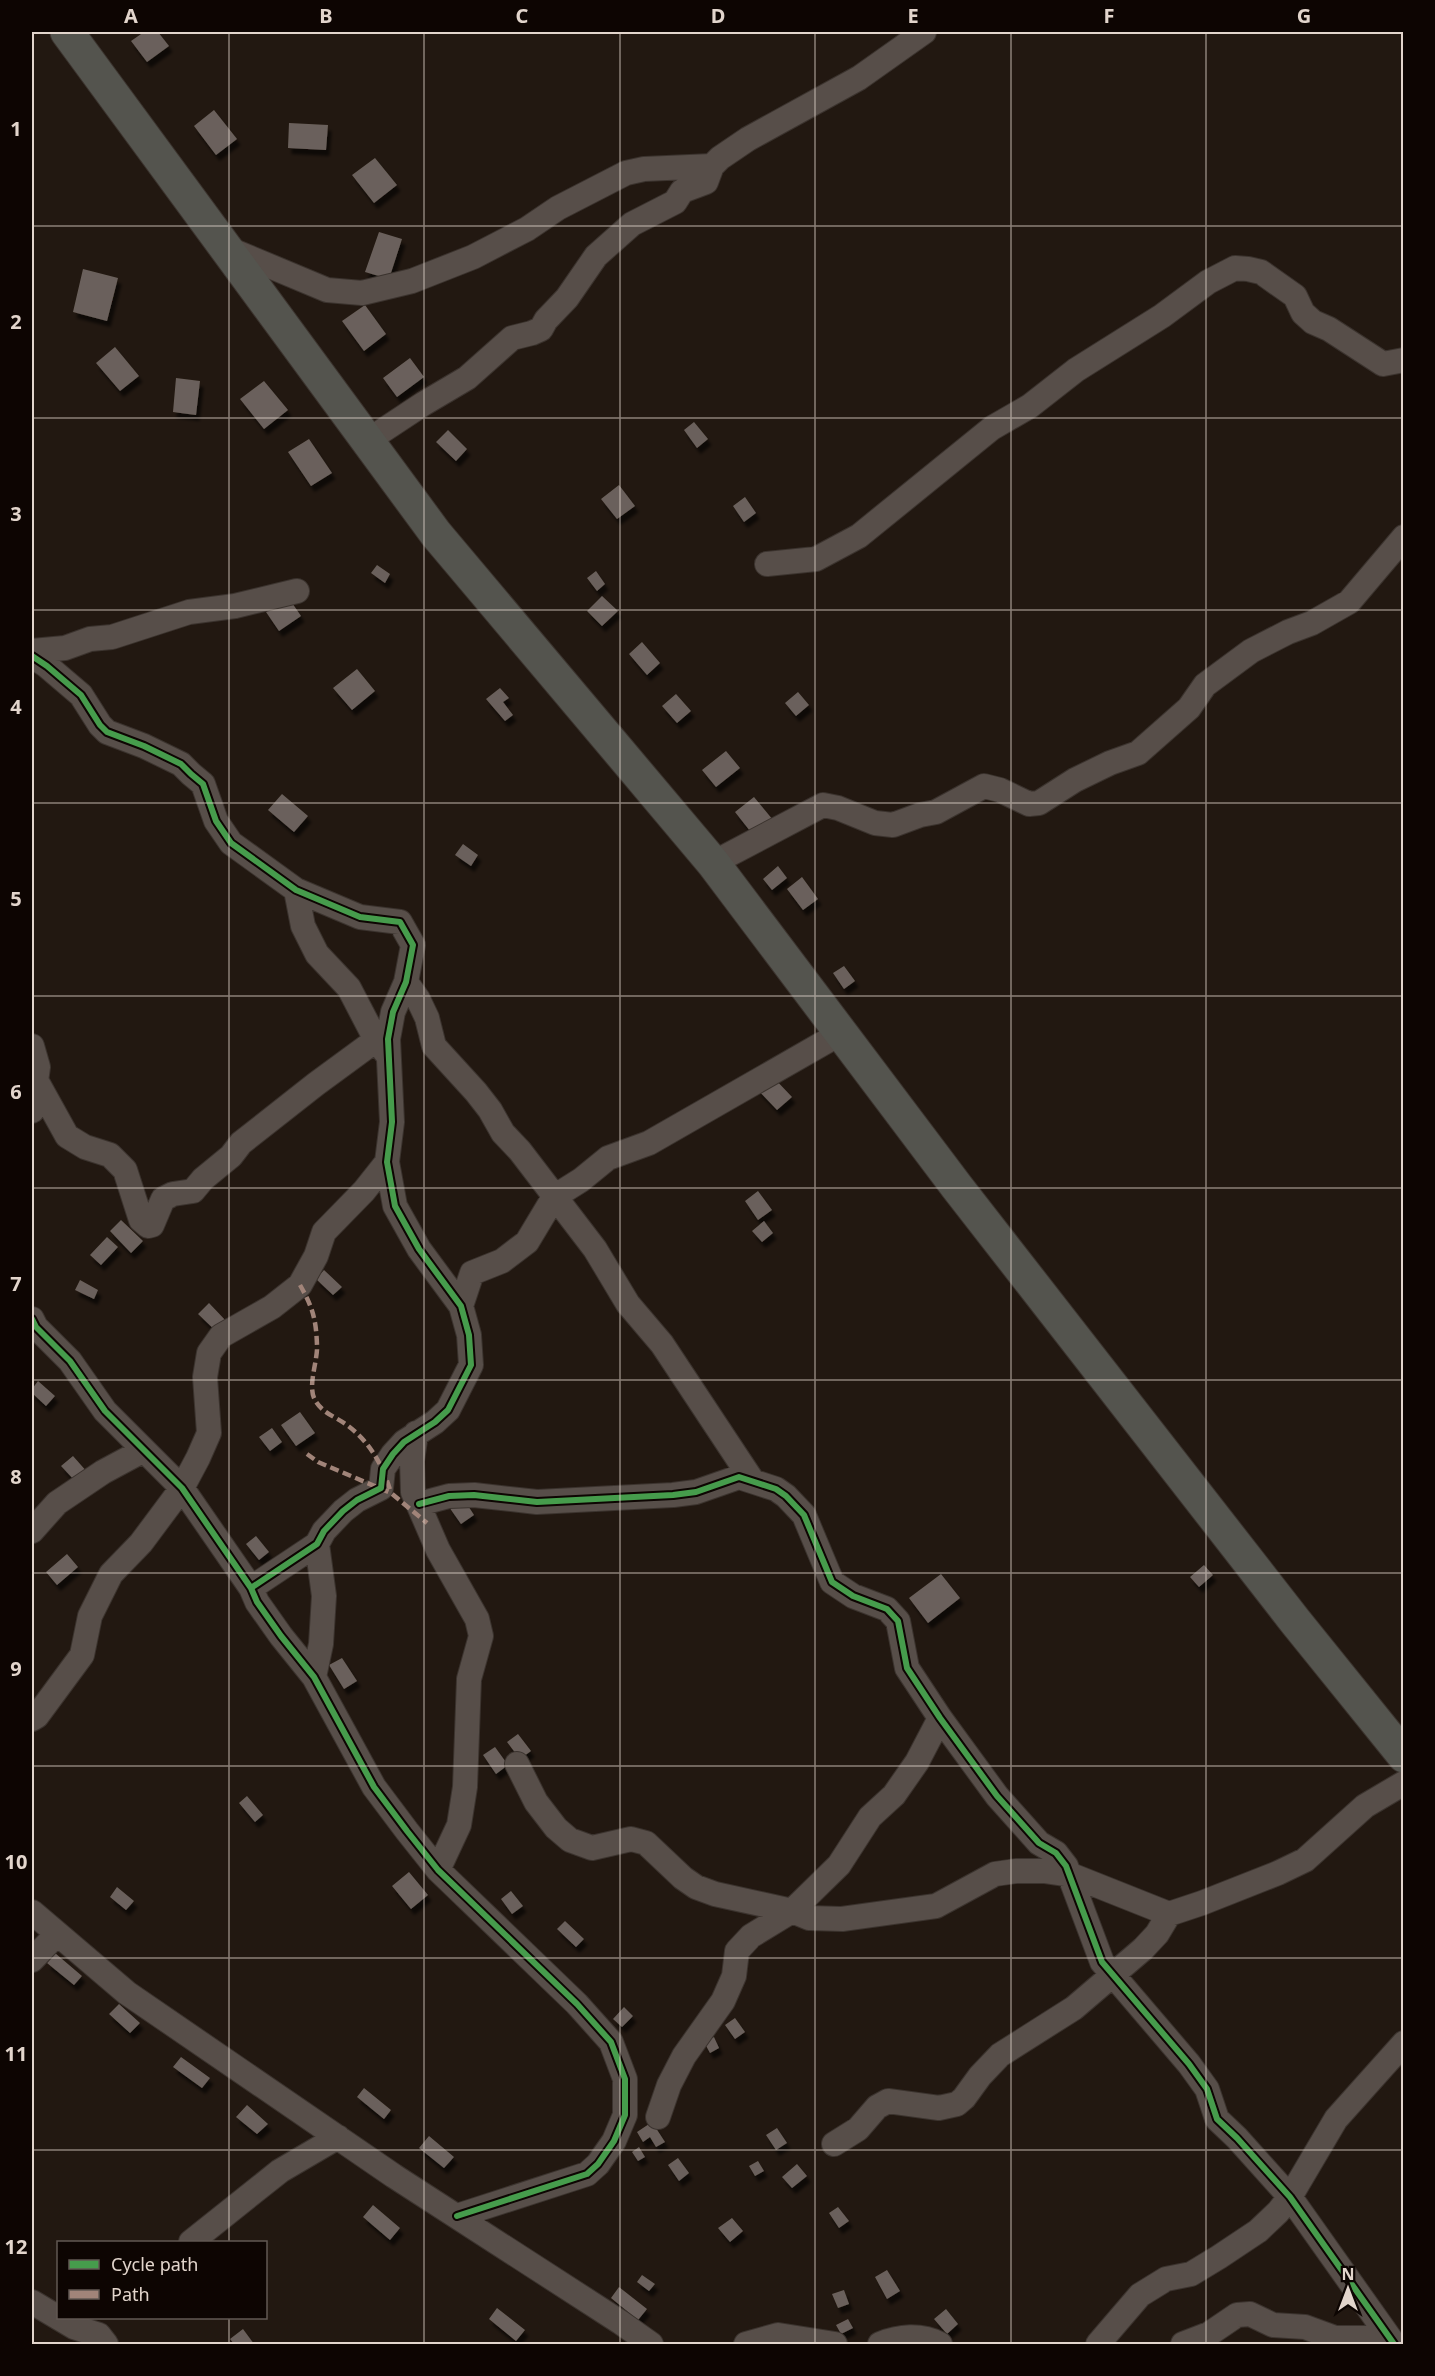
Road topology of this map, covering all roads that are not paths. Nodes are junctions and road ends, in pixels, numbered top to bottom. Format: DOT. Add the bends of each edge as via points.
graph roads {
  1 [pos="67,32"];
  2 [pos="924,32"];
  3 [pos="712,166"];
  4 [pos="224,246"];
  5 [pos="1404,360"];
  6 [pos="367,441"];
  7 [pos="1404,537"];
  8 [pos="767,564"];
  9 [pos="297,591"];
  10 [pos="32,651"];
  11 [pos="32,656"];
  12 [pos="713,863"];
  13 [pos="296,890"];
  14 [pos="406,982"];
  15 [pos="841,1033"];
  16 [pos="32,1046"];
  17 [pos="382,1049"];
  18 [pos="36,1080"];
  19 [pos="32,1111"];
  20 [pos="387,1162"];
  21 [pos="554,1197"];
  22 [pos="461,1306"];
  23 [pos="32,1319"];
  24 [pos="416,1433"];
  25 [pos="144,1450"];
  26 [pos="752,1480"];
  27 [pos="182,1488"];
  28 [pos="419,1504"];
  29 [pos="32,1531"];
  30 [pos="317,1544"];
  31 [pos="251,1588"];
  32 [pos="314,1677"];
  33 [pos="32,1719"];
  34 [pos="940,1719"];
  35 [pos="1404,1755"];
  36 [pos="517,1764"];
  37 [pos="1404,1783"];
  38 [pos="438,1870"];
  39 [pos="1071,1875"];
  40 [pos="792,1911"];
  41 [pos="32,1912"];
  42 [pos="1169,1914"];
  43 [pos="57,1934"];
  44 [pos="32,1960"];
  45 [pos="1113,1974"];
  46 [pos="1404,2043"];
  47 [pos="658,2117"];
  48 [pos="338,2137"];
  49 [pos="834,2144"];
  50 [pos="1290,2197"];
  51 [pos="457,2216"];
  52 [pos="192,2241"];
  53 [pos="32,2302"];
  54 [pos="57,2317"];
  55 [pos="61,2319"];
  56 [pos="103,2335"];
  57 [pos="1392,2340"];
  58 [pos="651,2344"];
  59 [pos="746,2344"];
  60 [pos="835,2344"];
  61 [pos="880,2344"];
  62 [pos="940,2344"];
  63 [pos="1098,2344"];
  64 [pos="1183,2344"];
  1 -- 4 [label="main road"];
  2 -- 3 [label="street" via="858,78 748,139"];
  3 -- 4 [label="street" via="626,173 473,257 412,281 362,293 327,290"];
  3 -- 6 [label="street" via="706,182 682,191 675,202 632,224 596,256 541,328 512,338 468,378"];
  4 -- 6 [label="main road"];
  5 -- 8 [label="street" via="1383,364 1313,322 1303,313 1295,296 1261,272 1234,268 992,428 859,536 816,559"];
  6 -- 12 [label="main road" via="436,534"];
  7 -- 12 [label="street" via="1348,602 1251,651 1205,685 1189,708 1138,753 1075,780 1046,800 1029,804 984,786 936,812 893,825 874,823 823,805"];
  9 -- 10 [label="street" via="189,612 65,648"];
  11 -- 13 [label="street" via="81,695 108,732 181,764 203,784 216,821 231,843"];
  12 -- 15 [label="main road"];
  13 -- 14 [label="street" via="360,917 400,922 413,945"];
  13 -- 17 [label="street" via="303,926 317,954 349,988"];
  14 -- 17 [label="street"];
  14 -- 21 [label="street" via="427,1018 434,1046 483,1101"];
  15 -- 21 [label="street" via="649,1143 608,1158"];
  15 -- 35 [label="main road" via="1295,1622"];
  16 -- 18 [label="street" via="39,1067"];
  17 -- 18 [label="street" via="316,1084 241,1143 193,1191 163,1199 152,1225 148,1226 141,1220 125,1170 110,1155 67,1136"];
  17 -- 20 [label="street" via="392,1122"];
  18 -- 19 [label="street"];
  20 -- 22 [label="street" via="395,1206 419,1249"];
  20 -- 27 [label="street" via="324,1232 300,1285 272,1307 221,1336 209,1353 205,1377 209,1433"];
  21 -- 22 [label="street" via="527,1242 502,1261 472,1273"];
  21 -- 26 [label="street" via="595,1249 628,1304 662,1344"];
  22 -- 24 [label="street" via="469,1335 471,1365 448,1410"];
  23 -- 25 [label="street" via="70,1361 105,1411"];
  24 -- 28 [label="street" via="412,1469 413,1492"];
  24 -- 30 [label="street" via="384,1468 381,1488 343,1511"];
  25 -- 27 [label="street"];
  25 -- 29 [label="street" via="57,1503"];
  26 -- 28 [label="street" via="739,1477 696,1492 625,1499 537,1502 474,1495 449,1496"];
  26 -- 34 [label="street" via="776,1489 804,1515 832,1582 853,1596 887,1609 898,1621 907,1668"];
  27 -- 31 [label="street"];
  27 -- 33 [label="street" via="141,1543 111,1574 90,1616 82,1655"];
  28 -- 38 [label="street" via="438,1550 477,1619 481,1636 469,1679 465,1787 459,1825"];
  30 -- 31 [label="street"];
  30 -- 32 [label="street" via="324,1596"];
  31 -- 32 [label="street" via="281,1636"];
  32 -- 38 [label="street" via="374,1786"];
  34 -- 39 [label="street" via="997,1796 1039,1843 1056,1853"];
  34 -- 40 [label="street" via="894,1795 870,1817 839,1865"];
  36 -- 40 [label="street" via="536,1802 570,1840 592,1848 631,1839 646,1843 696,1887"];
  37 -- 42 [label="street" via="1365,1806 1305,1860 1278,1874"];
  38 -- 51 [label="street" via="584,2011 611,2042 625,2079 625,2115 614,2141 587,2174"];
  39 -- 40 [label="street" via="1044,1871 995,1874 936,1906 854,1917 809,1918"];
  39 -- 42 [label="street"];
  39 -- 45 [label="street" via="1095,1948"];
  40 -- 47 [label="street" via="751,1936 737,1951 734,1976 723,2001 684,2056"];
  41 -- 43 [label="street"];
  42 -- 45 [label="street" via="1157,1934"];
  43 -- 44 [label="street"];
  43 -- 48 [label="street" via="127,1993"];
  45 -- 49 [label="street" via="1074,2008 1000,2055 957,2104 939,2108 888,2101 877,2107 858,2129"];
  45 -- 50 [label="street" via="1207,2089 1217,2119"];
  46 -- 50 [label="street" via="1336,2119"];
  48 -- 51 [label="street"];
  48 -- 52 [label="street" via="280,2170"];
  50 -- 57 [label="street"];
  50 -- 63 [label="street" via="1258,2230 1219,2257 1191,2274 1166,2279 1140,2295"];
  51 -- 58 [label="street"];
  53 -- 54 [label="street"];
  55 -- 56 [label="street"];
  57 -- 64 [label="street" via="1335,2338 1305,2326 1273,2325 1250,2314 1237,2315 1209,2334"];
  59 -- 60 [label="street" via="778,2335"];
  61 -- 62 [label="street" via="900,2336"];
}
